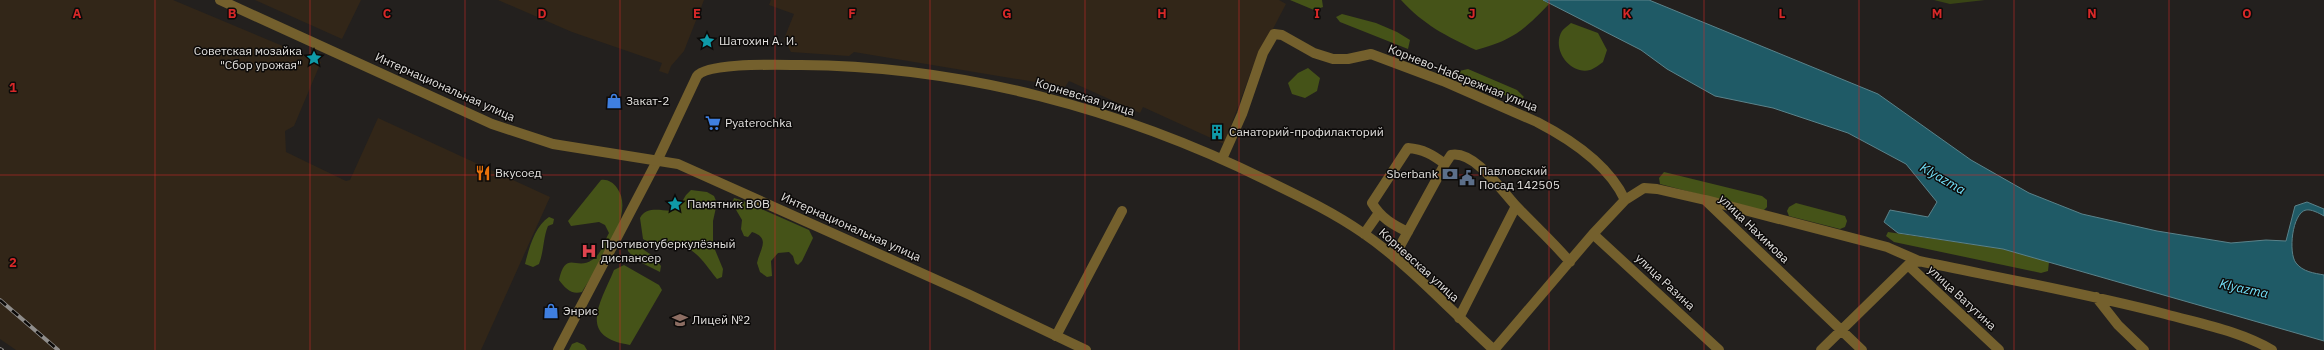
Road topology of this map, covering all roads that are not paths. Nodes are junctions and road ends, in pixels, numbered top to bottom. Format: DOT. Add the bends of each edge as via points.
graph roads {
  1 [pos="220,0"];
  2 [pos="1222,159"];
  3 [pos="657,161"];
  4 [pos="1445,164"];
  5 [pos="1625,200"];
  6 [pos="1705,200"];
  7 [pos="1516,206"];
  8 [pos="1122,211"];
  9 [pos="1378,214"];
  10 [pos="1408,232"];
  11 [pos="1364,234"];
  12 [pos="1593,234"];
  13 [pos="1394,257"];
  14 [pos="1919,261"];
  15 [pos="1570,262"];
  16 [pos="1908,265"];
  17 [pos="2096,297"];
  18 [pos="1459,318"];
  19 [pos="1841,329"];
  20 [pos="1056,336"];
  21 [pos="558,350"];
  22 [pos="1086,350"];
  23 [pos="1494,350"];
  24 [pos="1719,350"];
  25 [pos="1821,350"];
  26 [pos="1862,350"];
  27 [pos="1999,350"];
  28 [pos="2144,350"];
  29 [pos="2272,350"];
  1 -- 3 [label="street, Интернациональная улица" via="492,124 553,144"];
  2 -- 3 [label="street, Корневская улица" via="1071,104 970,81 853,65 750,64 700,72"];
  2 -- 5 [label="street, Корнево-Набережная улица" via="1242,114 1263,53 1274,34 1282,35 1314,53 1333,59 1371,54 1443,81 1537,122 1600,166 1618,186"];
  2 -- 11 [label="street, Корневская улица" via="1304,199"];
  3 -- 20 [label="street, Интернациональная улица" via="678,164"];
  3 -- 21 [label="street"];
  4 -- 7 [label="street" via="1451,155 1456,154 1470,160 1489,174"];
  4 -- 9 [label="street" via="1432,154 1408,148 1372,203"];
  4 -- 10 [label="street"];
  5 -- 6 [label="street, улица Нахимова" via="1644,188"];
  5 -- 12 [label="street, улица Нахимова"];
  6 -- 14 [label="street" via="1888,247"];
  6 -- 19 [label="street, улица Нахимова"];
  7 -- 15 [label="street" via="1544,231"];
  7 -- 18 [label="street"];
  8 -- 20 [label="street"];
  9 -- 10 [label="street"];
  9 -- 11 [label="street"];
  10 -- 13 [label="street"];
  11 -- 13 [label="street, Корневская улица"];
  12 -- 15 [label="street, улица Нахимова"];
  12 -- 24 [label="street, улица Разина"];
  13 -- 18 [label="street, Корневская улица"];
  14 -- 16 [label="street"];
  14 -- 17 [label="street"];
  15 -- 23 [label="street, улица Нахимова"];
  16 -- 19 [label="street"];
  16 -- 27 [label="street, улица Ватутина"];
  17 -- 28 [label="street" via="2118,325"];
  17 -- 29 [label="street" via="2206,325 2260,343"];
  18 -- 23 [label="street, Корневская улица"];
  19 -- 25 [label="street"];
  19 -- 26 [label="street, улица Нахимова"];
  20 -- 22 [label="street, Интернациональная улица"];
}
